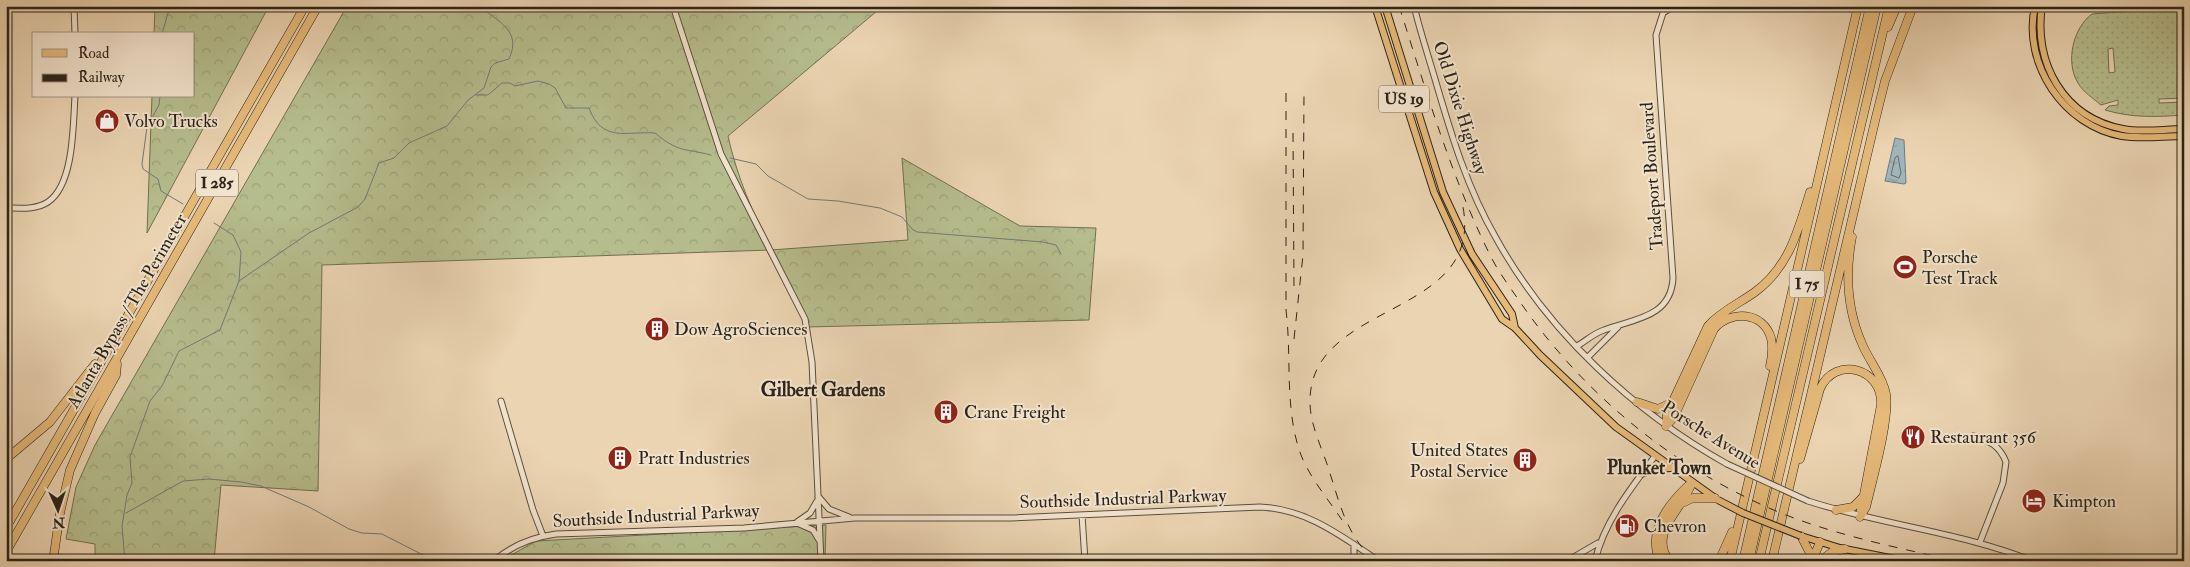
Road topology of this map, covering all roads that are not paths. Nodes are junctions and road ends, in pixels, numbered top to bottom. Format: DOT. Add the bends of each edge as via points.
graph roads {
  1 [pos="74,6"];
  2 [pos="306,6"];
  3 [pos="318,6"];
  4 [pos="673,6"];
  5 [pos="1375,6"];
  6 [pos="1385,6"];
  7 [pos="1414,6"];
  8 [pos="1674,6"];
  9 [pos="1853,6"];
  10 [pos="1858,6"];
  11 [pos="1870,6"];
  12 [pos="1877,6"];
  13 [pos="1896,6"];
  14 [pos="1915,6"];
  15 [pos="2035,6"];
  16 [pos="2042,6"];
  17 [pos="1889,7"];
  18 [pos="75,32"];
  19 [pos="1847,50"];
  20 [pos="1878,52"];
  21 [pos="76,98"];
  22 [pos="2184,129"];
  23 [pos="2184,136"];
  24 [pos="1866,154"];
  25 [pos="1823,155"];
  26 [pos="1472,189"];
  27 [pos="6,208"];
  28 [pos="1625,324"];
  29 [pos="1515,328"];
  30 [pos="1577,346"];
  31 [pos="110,347"];
  32 [pos="1588,357"];
  33 [pos="118,360"];
  34 [pos="1767,400"];
  35 [pos="501,401"];
  36 [pos="1637,402"];
  37 [pos="1672,402"];
  38 [pos="1666,426"];
  39 [pos="1973,436"];
  40 [pos="1654,456"];
  41 [pos="6,459"];
  42 [pos="1672,468"];
  43 [pos="1641,474"];
  44 [pos="1692,482"];
  45 [pos="818,495"];
  46 [pos="1862,497"];
  47 [pos="1716,499"];
  48 [pos="1787,499"];
  49 [pos="1681,504"];
  50 [pos="1742,504"];
  51 [pos="1836,510"];
  52 [pos="1082,515"];
  53 [pos="1860,517"];
  54 [pos="854,518"];
  55 [pos="819,520"];
  56 [pos="797,522"];
  57 [pos="6,528"];
  58 [pos="544,536"];
  59 [pos="1801,536"];
  60 [pos="820,542"];
  61 [pos="1820,542"];
  62 [pos="1980,542"];
  63 [pos="1598,543"];
  64 [pos="1354,545"];
  65 [pos="1845,549"];
  66 [pos="6,552"];
  67 [pos="1816,560"];
  68 [pos="53,561"];
  69 [pos="494,561"];
  70 [pos="821,561"];
  71 [pos="1084,561"];
  72 [pos="1354,561"];
  73 [pos="1379,561"];
  74 [pos="1567,561"];
  75 [pos="1595,561"];
  76 [pos="1660,561"];
  77 [pos="1669,561"];
  78 [pos="1719,561"];
  79 [pos="1730,561"];
  80 [pos="1743,561"];
  81 [pos="1749,561"];
  82 [pos="1759,561"];
  83 [pos="1773,561"];
  84 [pos="1905,561"];
  85 [pos="2033,561"];
  1 -- 18 [label="street"];
  2 -- 31 [label="highway, Atlanta Bypass / The Perimeter / I 285"];
  3 -- 33 [label="highway, Atlanta Bypass / The Perimeter / I 285"];
  4 -- 45 [label="street" via="717,143 806,319 812,350"];
  5 -- 29 [label="main road, US 19" via="1434,192 1470,267 1502,319"];
  6 -- 29 [label="main road, US 19" via="1443,192 1472,254 1512,314"];
  7 -- 26 [label="street, Old Dixie Highway" via="1455,148"];
  8 -- 28 [label="street, Tradeport Boulevard" via="1663,14 1656,35 1673,285 1668,298 1656,312"];
  9 -- 19 [label="highway"];
  10 -- 19 [label="highway"];
  11 -- 80 [label="highway, I 75"];
  12 -- 81 [label="highway"];
  13 -- 20 [label="highway"];
  14 -- 24 [label="highway" via="1886,81"];
  15 -- 23 [label="main road" via="2032,31 2039,65 2059,98 2077,116 2103,131 2121,136"];
  16 -- 22 [label="main road" via="2039,33 2042,51 2056,84 2082,112 2111,126 2140,131"];
  17 -- 20 [label="highway, I 75"];
  19 -- 25 [label="highway"];
  20 -- 82 [label="highway, I 75"];
  21 -- 27 [label="street" via="67,171 59,191 47,203 24,209"];
  24 -- 48 [label="highway"];
  24 -- 53 [label="highway" via="1847,271 1849,298 1857,332 1883,384 1887,402 1866,508"];
  25 -- 34 [label="highway"];
  25 -- 37 [label="highway" via="1788,257 1769,280 1708,326"];
  26 -- 30 [label="street, Porsche Avenue" via="1515,270"];
  28 -- 30 [label="street, Tradeport Boulevard" via="1602,330"];
  28 -- 32 [label="street, Tradeport Boulevard" via="1607,336"];
  29 -- 40 [label="main road, US 19" via="1598,410"];
  30 -- 32 [label="street, Porsche Avenue"];
  31 -- 41 [label="highway" via="50,422"];
  31 -- 57 [label="highway, Atlanta Bypass / The Perimeter / I 285"];
  32 -- 36 [label="street, Porsche Avenue"];
  33 -- 66 [label="highway, Atlanta Bypass / The Perimeter / I 285"];
  33 -- 68 [label="highway" via="116,375 70,470"];
  34 -- 38 [label="highway" via="1772,347 1768,333 1756,319 1743,316 1729,318 1714,329 1674,417"];
  34 -- 50 [label="highway"];
  35 -- 58 [label="street"];
  36 -- 37 [label="highway" via="1658,409"];
  36 -- 38 [label="street, Porsche Avenue"];
  37 -- 38 [label="highway" via="1666,414"];
  38 -- 51 [label="street, Porsche Avenue, bridge" via="1727,464 1769,485"];
  39 -- 62 [label="street" via="1995,445 2006,462 2002,483"];
  40 -- 42 [label="main road, US 19"];
  40 -- 43 [label="street"];
  42 -- 43 [label="main road"];
  42 -- 44 [label="main road, US 19"];
  43 -- 63 [label="street"];
  44 -- 47 [label="main road, US 19"];
  44 -- 49 [label="highway"];
  44 -- 76 [label="highway" via="1682,491 1658,528 1655,547"];
  45 -- 54 [label="street, Southside Industrial Parkway" via="829,509"];
  45 -- 55 [label="street"];
  45 -- 56 [label="street" via="810,513"];
  46 -- 48 [label="highway" via="1881,395 1869,376 1846,368 1834,372 1822,384"];
  46 -- 51 [label="highway" via="1853,506"];
  46 -- 53 [label="highway"];
  47 -- 49 [label="highway" via="1693,498"];
  47 -- 59 [label="main road, US 19, bridge"];
  48 -- 83 [label="highway"];
  49 -- 77 [label="highway" via="1663,534 1662,547"];
  50 -- 78 [label="highway"];
  50 -- 79 [label="highway"];
  51 -- 53 [label="street, Porsche Avenue"];
  52 -- 54 [label="street, Southside Industrial Parkway"];
  52 -- 64 [label="street, Southside Industrial Parkway" via="1274,508 1312,519"];
  52 -- 71 [label="street"];
  53 -- 62 [label="street, Porsche Avenue"];
  54 -- 55 [label="street, Southside Industrial Parkway"];
  55 -- 56 [label="street, Southside Industrial Parkway"];
  55 -- 60 [label="street"];
  56 -- 58 [label="street, Southside Industrial Parkway" via="744,528"];
  56 -- 60 [label="street" via="813,530"];
  58 -- 69 [label="street, Southside Industrial Parkway" via="517,546"];
  59 -- 61 [label="main road, US 19"];
  59 -- 67 [label="highway"];
  60 -- 70 [label="street"];
  61 -- 65 [label="main road, US 19"];
  61 -- 67 [label="highway"];
  62 -- 85 [label="street, Porsche Avenue"];
  63 -- 74 [label="street"];
  63 -- 75 [label="street"];
  64 -- 72 [label="street"];
  64 -- 73 [label="street, Southside Industrial Parkway"];
  65 -- 67 [label="highway"];
  65 -- 84 [label="main road, US 19"];
}
